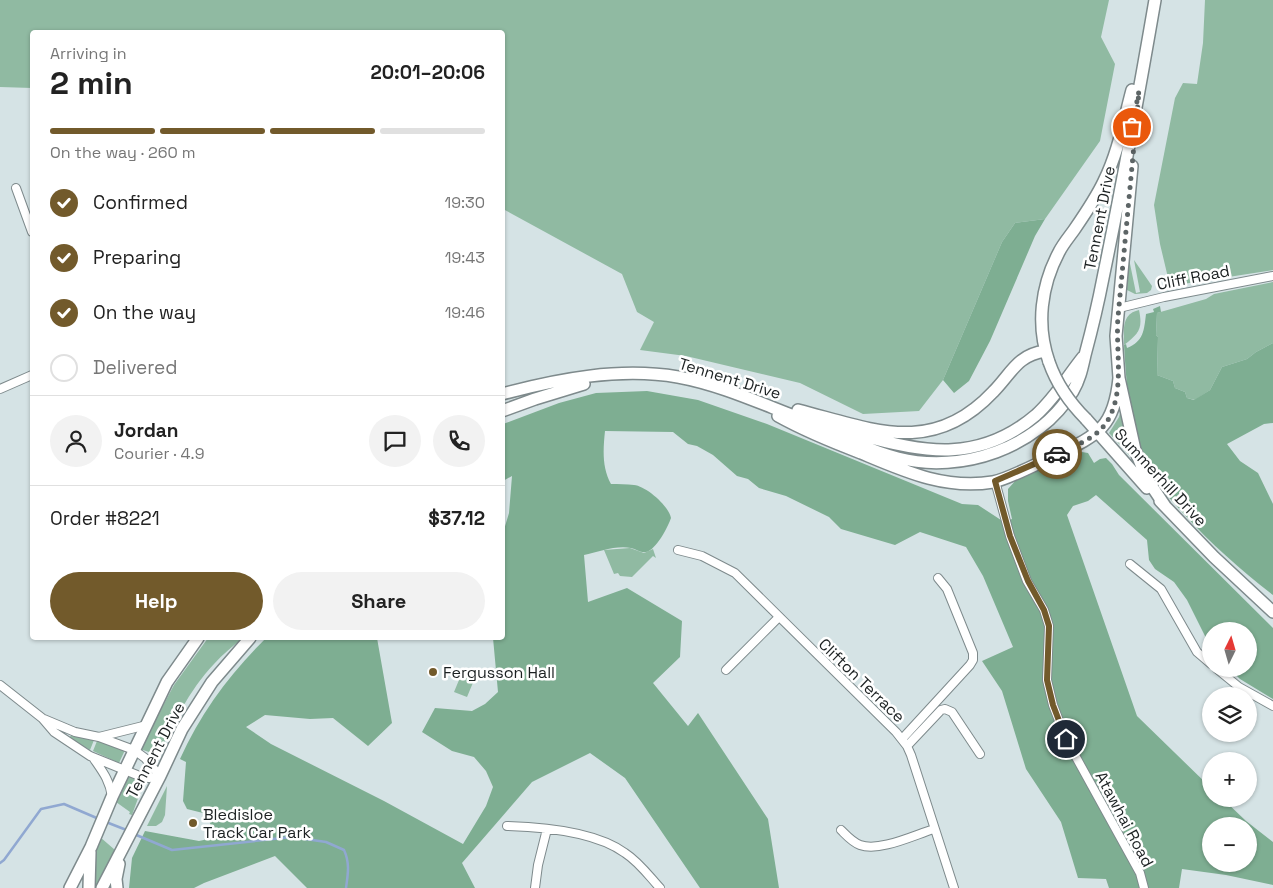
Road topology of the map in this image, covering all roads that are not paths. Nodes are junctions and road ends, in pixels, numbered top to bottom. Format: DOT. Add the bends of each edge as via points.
graph roads {
  1 [pos="1156,0"];
  2 [pos="1151,24"];
  3 [pos="1139,91"];
  4 [pos="16,188"];
  5 [pos="30,226"];
  6 [pos="1273,276"];
  7 [pos="1119,308"];
  8 [pos="1045,351"];
  9 [pos="622,373"];
  10 [pos="30,376"];
  11 [pos="1119,378"];
  12 [pos="0,389"];
  13 [pos="505,393"];
  14 [pos="748,398"];
  15 [pos="505,410"];
  16 [pos="1098,432"];
  17 [pos="995,481"];
  18 [pos="1165,506"];
  19 [pos="678,550"];
  20 [pos="1130,564"];
  21 [pos="938,578"];
  22 [pos="1273,612"];
  23 [pos="779,617"];
  24 [pos="197,640"];
  25 [pos="248,640"];
  26 [pos="1202,656"];
  27 [pos="726,670"];
  28 [pos="1228,678"];
  29 [pos="0,685"];
  30 [pos="1273,706"];
  31 [pos="42,718"];
  32 [pos="146,725"];
  33 [pos="99,737"];
  34 [pos="904,742"];
  35 [pos="134,750"];
  36 [pos="980,754"];
  37 [pos="93,758"];
  38 [pos="124,771"];
  39 [pos="160,776"];
  40 [pos="111,799"];
  41 [pos="507,826"];
  42 [pos="934,829"];
  43 [pos="547,830"];
  44 [pos="841,830"];
  45 [pos="91,847"];
  46 [pos="121,852"];
  47 [pos="70,888"];
  48 [pos="89,888"];
  49 [pos="102,888"];
  50 [pos="117,888"];
  51 [pos="535,888"];
  52 [pos="660,888"];
  53 [pos="954,888"];
  54 [pos="1144,888"];
  1 -- 2 [label="main road, Tennent Drive"];
  2 -- 3 [label="main road, Tennent Drive"];
  2 -- 8 [label="main road, Summerhill Drive" via="1110,168 1095,199 1059,251 1049,277 1042,300 1041,326"];
  3 -- 7 [label="main road"];
  3 -- 14 [label="main road, Tennent Drive" via="1109,254 1080,379 1048,420 1022,440 989,455 945,463 921,462 858,445 826,427"];
  4 -- 5 [label="street"];
  6 -- 7 [label="street, Cliff Road"];
  7 -- 11 [label="main road" via="1116,336"];
  8 -- 14 [label="main road" via="1021,360 978,407 952,423 926,431 904,434 881,432"];
  8 -- 16 [label="main road, Summerhill Drive, bridge" via="1061,389"];
  9 -- 13 [label="main road, Tennent Drive"];
  9 -- 14 [label="main road, Tennent Drive" via="694,380"];
  9 -- 15 [label="main road, Tennent Drive"];
  10 -- 12 [label="street"];
  11 -- 16 [label="main road" via="1110,416"];
  11 -- 18 [label="main road" via="1135,450 1147,479"];
  14 -- 17 [label="main road" via="805,431 919,476 956,484"];
  16 -- 17 [label="main road"];
  16 -- 18 [label="main road, Summerhill Drive"];
  17 -- 54 [label="street, Atawhai Road" via="1010,536 1049,626 1047,680 1053,705 1066,739 1140,873"];
  18 -- 22 [label="main road, Summerhill Drive"];
  19 -- 23 [label="street, Clifton Terrace" via="702,556 735,573"];
  20 -- 26 [label="street" via="1162,588"];
  21 -- 34 [label="street" via="947,589 973,660"];
  23 -- 27 [label="street"];
  23 -- 34 [label="street, Clifton Terrace"];
  24 -- 32 [label="main road, Tennent Drive" via="167,682"];
  25 -- 39 [label="main road, Tennent Drive" via="199,701"];
  28 -- 30 [label="street"];
  29 -- 31 [label="street"];
  31 -- 33 [label="street" via="74,732"];
  31 -- 37 [label="street" via="54,732"];
  32 -- 33 [label="street"];
  32 -- 35 [label="main road, Tennent Drive"];
  33 -- 35 [label="street"];
  34 -- 36 [label="street" via="945,709 952,712"];
  34 -- 42 [label="street, Clifton Terrace"];
  35 -- 38 [label="main road, Tennent Drive"];
  35 -- 39 [label="street"];
  37 -- 38 [label="street"];
  37 -- 40 [label="street" via="110,785"];
  38 -- 39 [label="street" via="150,778"];
  38 -- 40 [label="main road, Tennent Drive"];
  39 -- 46 [label="main road, Tennent Drive"];
  40 -- 45 [label="main road, Tennent Drive"];
  41 -- 43 [label="street"];
  42 -- 44 [label="street" via="869,847 854,842"];
  42 -- 53 [label="street, Clifton Terrace"];
  43 -- 51 [label="street"];
  43 -- 52 [label="street" via="598,838 612,844 626,853"];
  45 -- 47 [label="main road, Tennent Drive"];
  45 -- 48 [label="main road"];
  46 -- 49 [label="main road, Tennent Drive"];
  46 -- 50 [label="main road"];
}
